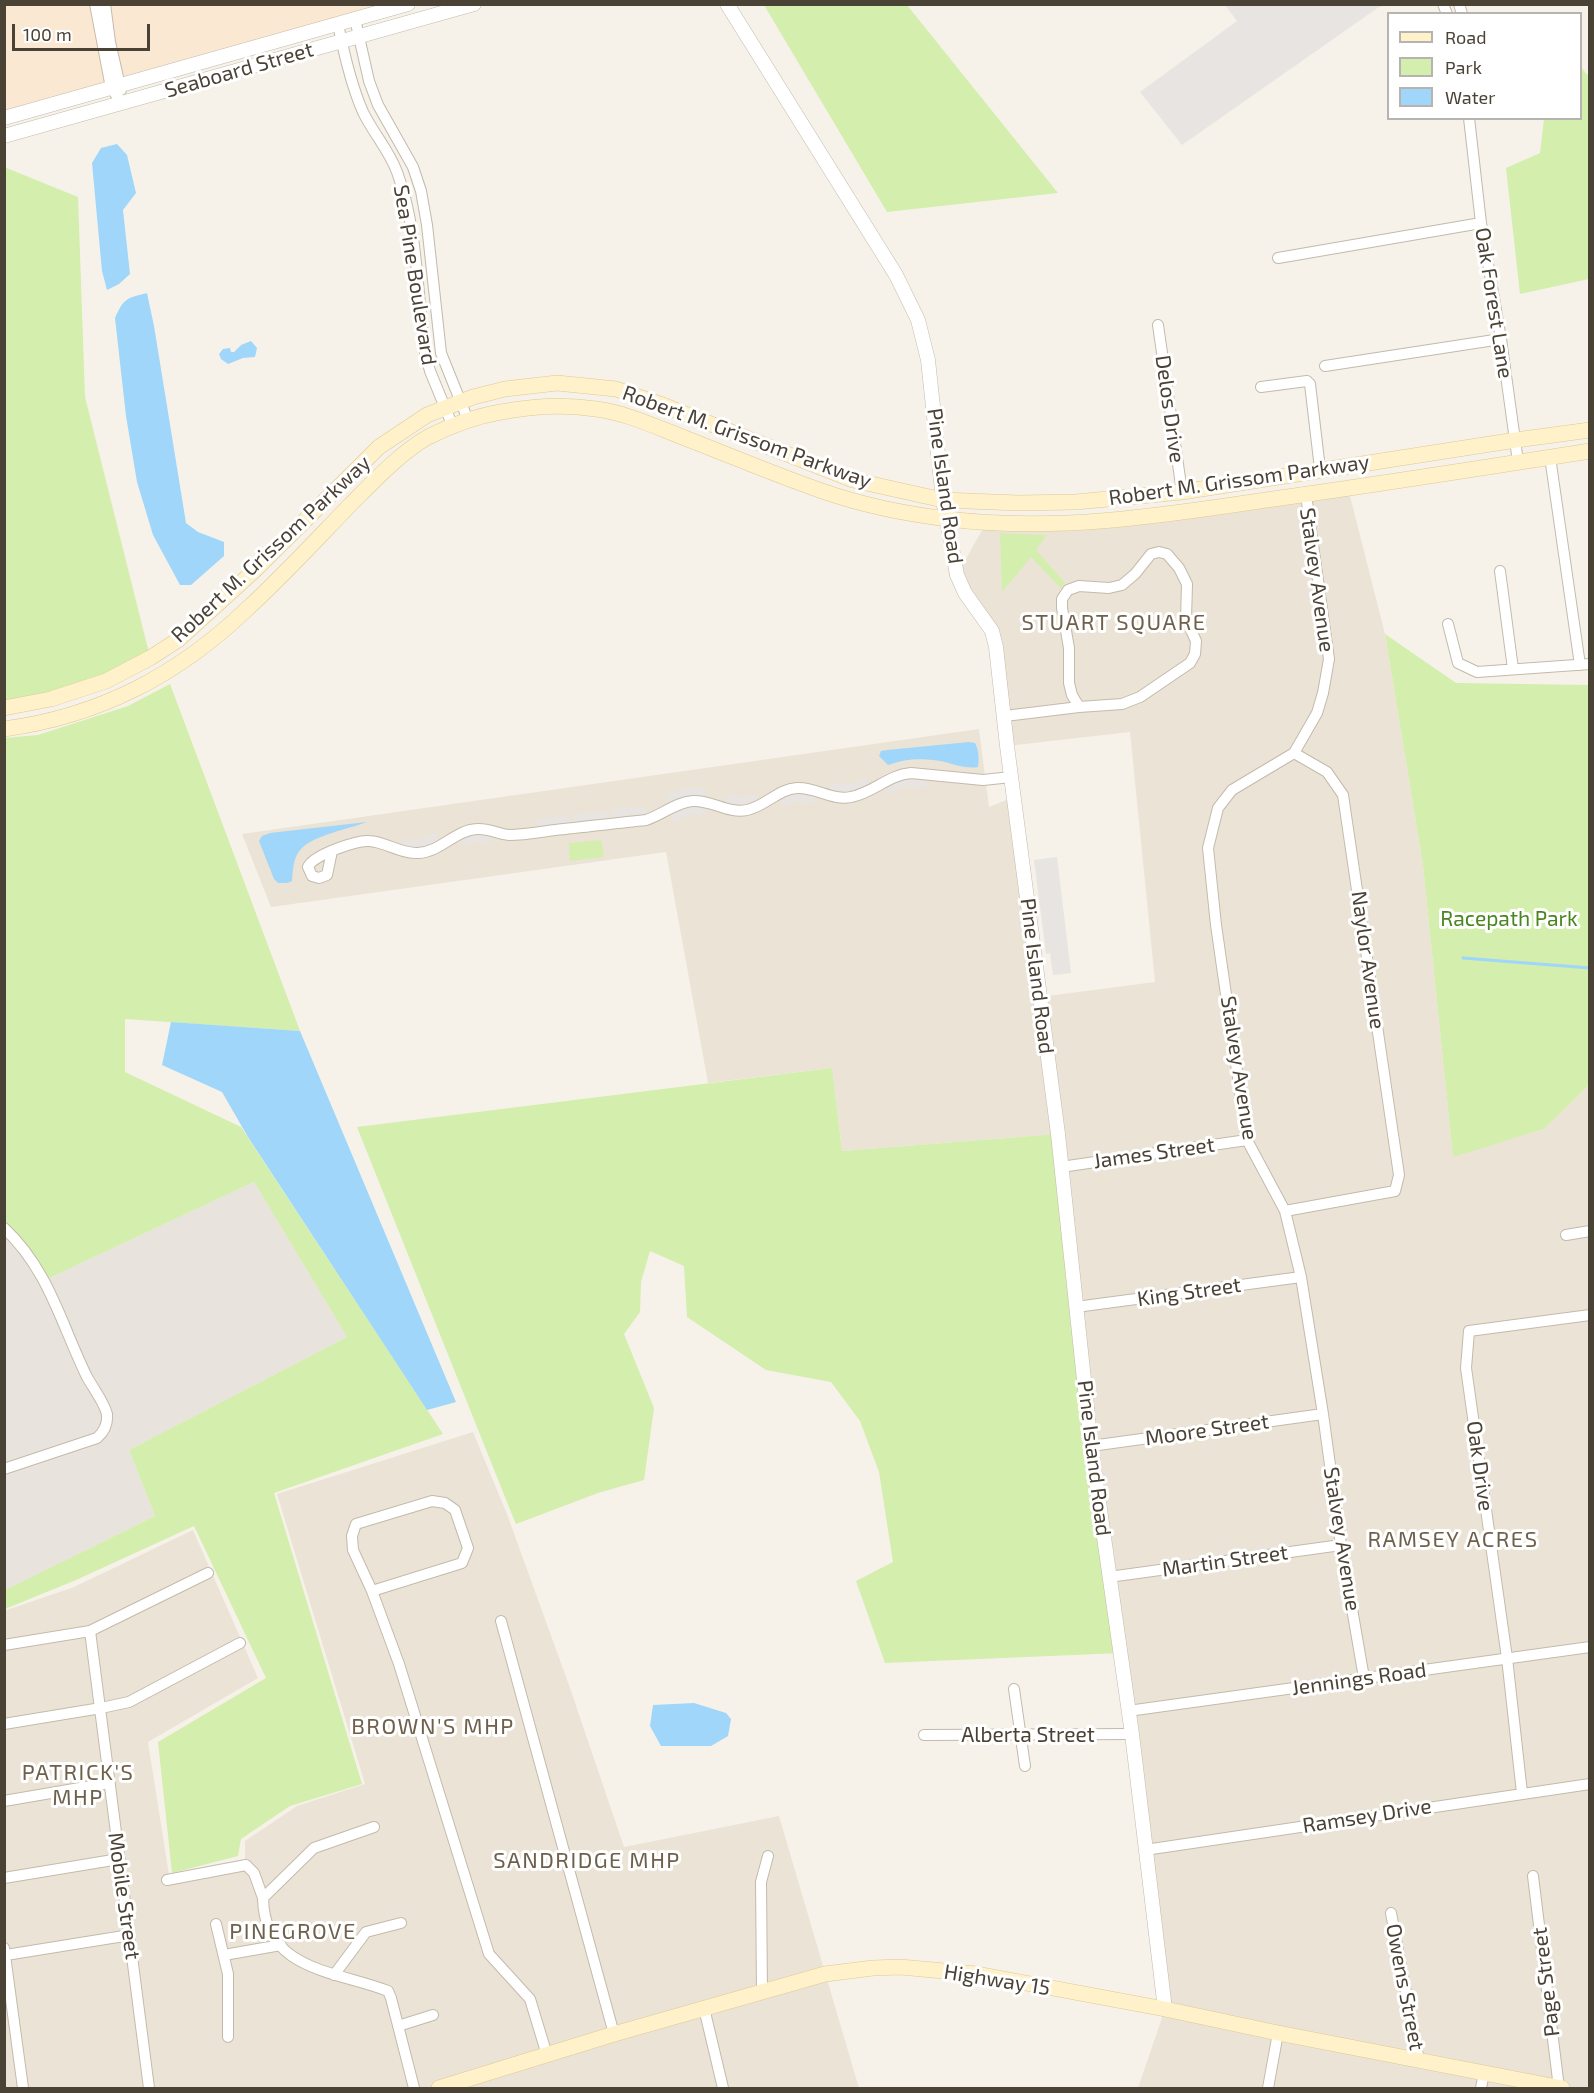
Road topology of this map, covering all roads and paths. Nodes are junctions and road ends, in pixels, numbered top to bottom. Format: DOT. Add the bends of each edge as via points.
graph roads {
  1 [pos="95,4"];
  2 [pos="105,4"];
  3 [pos="408,4"];
  4 [pos="474,4"];
  5 [pos="727,4"];
  6 [pos="356,19"];
  7 [pos="338,24"];
  8 [pos="359,37"];
  9 [pos="341,42"];
  10 [pos="116,87"];
  11 [pos="122,103"];
  12 [pos="4,118"];
  13 [pos="1469,120"];
  14 [pos="1474,120"];
  15 [pos="4,136"];
  16 [pos="1473,143"];
  17 [pos="1481,223"];
  18 [pos="1278,258"];
  19 [pos="436,303"];
  20 [pos="420,307"];
  21 [pos="1158,326"];
  22 [pos="1501,339"];
  23 [pos="1325,366"];
  24 [pos="1261,387"];
  25 [pos="460,402"];
  26 [pos="444,408"];
  27 [pos="468,420"];
  28 [pos="453,427"];
  29 [pos="1590,430"];
  30 [pos="1516,440"];
  31 [pos="1590,451"];
  32 [pos="1550,458"];
  33 [pos="1518,462"];
  34 [pos="1320,469"];
  35 [pos="1182,492"];
  36 [pos="1306,495"];
  37 [pos="1117,498"];
  38 [pos="943,500"];
  39 [pos="946,519"];
  40 [pos="1114,521"];
  41 [pos="1500,571"];
  42 [pos="1448,624"];
  43 [pos="1585,665"];
  44 [pos="1514,669"];
  45 [pos="1079,707"];
  46 [pos="4,708"];
  47 [pos="1005,716"];
  48 [pos="4,729"];
  49 [pos="1294,753"];
  50 [pos="1011,777"];
  51 [pos="332,852"];
  52 [pos="1247,1140"];
  53 [pos="1061,1167"];
  54 [pos="1285,1211"];
  55 [pos="4,1228"];
  56 [pos="1590,1231"];
  57 [pos="1566,1235"];
  58 [pos="1301,1277"];
  59 [pos="1076,1307"];
  60 [pos="1590,1314"];
  61 [pos="1323,1414"];
  62 [pos="1091,1446"];
  63 [pos="4,1469"];
  64 [pos="1341,1545"];
  65 [pos="208,1573"];
  66 [pos="1109,1577"];
  67 [pos="372,1591"];
  68 [pos="501,1621"];
  69 [pos="90,1631"];
  70 [pos="240,1643"];
  71 [pos="4,1645"];
  72 [pos="1590,1647"];
  73 [pos="1507,1658"];
  74 [pos="1364,1678"];
  75 [pos="1014,1689"];
  76 [pos="101,1708"];
  77 [pos="1128,1711"];
  78 [pos="4,1724"];
  79 [pos="1132,1734"];
  80 [pos="924,1735"];
  81 [pos="1020,1735"];
  82 [pos="1025,1766"];
  83 [pos="109,1783"];
  84 [pos="1590,1784"];
  85 [pos="1522,1793"];
  86 [pos="4,1802"];
  87 [pos="374,1827"];
  88 [pos="1145,1850"];
  89 [pos="768,1856"];
  90 [pos="119,1859"];
  91 [pos="1533,1876"];
  92 [pos="4,1878"];
  93 [pos="167,1880"];
  94 [pos="263,1898"];
  95 [pos="1391,1913"];
  96 [pos="401,1923"];
  97 [pos="216,1924"];
  98 [pos="130,1935"];
  99 [pos="281,1945"];
  100 [pos="5,1951"];
  101 [pos="224,1955"];
  102 [pos="334,1975"];
  103 [pos="762,1992"];
  104 [pos="704,2008"];
  105 [pos="1165,2009"];
  106 [pos="433,2015"];
  107 [pos="398,2026"];
  108 [pos="614,2034"];
  109 [pos="1278,2034"];
  110 [pos="228,2037"];
  111 [pos="547,2055"];
  112 [pos="1419,2061"];
  113 [pos="1483,2081"];
  114 [pos="23,2088"];
  115 [pos="149,2088"];
  116 [pos="414,2088"];
  117 [pos="440,2088"];
  118 [pos="723,2088"];
  119 [pos="1268,2088"];
  120 [pos="1561,2088"];
  1 -- 10 [label="street"];
  2 -- 10 [label="street"];
  3 -- 6 [label="street, Seaboard Street"];
  4 -- 8 [label="street, Seaboard Street"];
  5 -- 38 [label="street, Pine Island Road" via="896,275 918,320 928,360"];
  6 -- 7 [label="street, Seaboard Street"];
  6 -- 8 [label="street, Sea Pine Boulevard"];
  7 -- 9 [label="street, Sea Pine Boulevard"];
  7 -- 10 [label="street, Seaboard Street"];
  8 -- 9 [label="street, Seaboard Street"];
  8 -- 19 [label="street, Sea Pine Boulevard" via="378,105 422,191"];
  9 -- 11 [label="street, Seaboard Street"];
  9 -- 20 [label="street, Sea Pine Boulevard" via="363,112 397,171 412,236"];
  10 -- 11 [label="street"];
  10 -- 12 [label="street, Seaboard Street"];
  11 -- 15 [label="street, Seaboard Street"];
  13 -- 16 [label="street, Oak Forest Lane"];
  14 -- 16 [label="street, Oak Forest Lane"];
  16 -- 17 [label="street, Oak Forest Lane"];
  17 -- 18 [label="street"];
  17 -- 22 [label="street, Oak Forest Lane"];
  19 -- 20 [label="street"];
  19 -- 25 [label="street, Sea Pine Boulevard" via="441,353"];
  20 -- 26 [label="street, Sea Pine Boulevard" via="425,353"];
  21 -- 35 [label="street, Delos Drive"];
  22 -- 23 [label="street"];
  22 -- 30 [label="street, Oak Forest Lane"];
  24 -- 34 [label="street" via="1307,381 1310,384"];
  25 -- 26 [label="main road, Robert M. Grissom Parkway"];
  25 -- 27 [label="street, Sea Pine Boulevard"];
  25 -- 38 [label="main road, Robert M. Grissom Parkway" via="505,389 557,383 616,389 853,480"];
  26 -- 28 [label="street, Sea Pine Boulevard"];
  26 -- 46 [label="main road, Robert M. Grissom Parkway" via="379,447 178,640 106,681 51,699"];
  27 -- 28 [label="main road, Robert M. Grissom Parkway"];
  27 -- 39 [label="main road, Robert M. Grissom Parkway" via="535,406 598,409 633,418 825,492 868,505"];
  28 -- 48 [label="main road, Robert M. Grissom Parkway" via="426,438 379,476 247,610 193,657 152,681 74,715"];
  29 -- 30 [label="main road, Robert M. Grissom Parkway"];
  30 -- 33 [label="street, Oak Forest Lane"];
  30 -- 34 [label="main road, Robert M. Grissom Parkway"];
  31 -- 32 [label="main road, Robert M. Grissom Parkway"];
  32 -- 33 [label="main road, Robert M. Grissom Parkway"];
  32 -- 43 [label="street"];
  33 -- 36 [label="main road, Robert M. Grissom Parkway"];
  34 -- 35 [label="main road, Robert M. Grissom Parkway"];
  35 -- 37 [label="main road, Robert M. Grissom Parkway"];
  36 -- 40 [label="main road, Robert M. Grissom Parkway"];
  36 -- 49 [label="street, Stalvey Avenue" via="1329,659 1317,713"];
  37 -- 38 [label="main road, Robert M. Grissom Parkway" via="1076,502"];
  37 -- 40 [label="main road" via="1110,508"];
  38 -- 39 [label="street, Pine Island Road"];
  39 -- 40 [label="main road, Robert M. Grissom Parkway" via="1052,524"];
  39 -- 47 [label="street, Pine Island Road" via="957,575 992,632"];
  41 -- 44 [label="street"];
  42 -- 44 [label="street" via="1458,663 1477,672"];
  43 -- 44 [label="street"];
  45 -- 45 [label="street" via="1122,704 1140,697 1190,663 1196,641 1186,619 1187,584 1167,554 1151,554 1122,585 1078,586 1068,590 1062,599 1069,683"];
  45 -- 47 [label="street"];
  47 -- 50 [label="street, Pine Island Road"];
  49 -- 52 [label="street, Stalvey Avenue" via="1232,790 1218,808 1208,848"];
  49 -- 54 [label="street, Naylor Avenue" via="1327,772 1343,795 1399,1175 1395,1191"];
  50 -- 51 [label="street" via="983,780 900,774 853,797 838,798 791,788 744,811 694,801 646,820 509,835 486,829 470,830 420,853 370,841"];
  50 -- 53 [label="street, Pine Island Road"];
  52 -- 53 [label="street, James Street"];
  52 -- 54 [label="street, Stalvey Avenue"];
  53 -- 59 [label="street, Pine Island Road"];
  54 -- 58 [label="street, Stalvey Avenue"];
  55 -- 63 [label="street" via="19,1242 45,1280 106,1413 106,1427 96,1438"];
  56 -- 57 [label="street"];
  58 -- 59 [label="street, King Street"];
  58 -- 61 [label="street, Stalvey Avenue"];
  59 -- 62 [label="street, Pine Island Road"];
  60 -- 73 [label="street, Oak Drive" via="1469,1331 1466,1368"];
  61 -- 62 [label="street, Moore Street"];
  61 -- 64 [label="street, Stalvey Avenue"];
  62 -- 66 [label="street, Pine Island Road"];
  64 -- 66 [label="street, Martin Street"];
  64 -- 74 [label="street, Stalvey Avenue"];
  65 -- 69 [label="street"];
  66 -- 77 [label="street, Pine Island Road"];
  67 -- 67 [label="street" via="353,1550 356,1524 432,1501 455,1510 468,1548 462,1563"];
  67 -- 111 [label="street" via="399,1664 489,1954 530,2000"];
  68 -- 108 [label="street"];
  69 -- 71 [label="street"];
  69 -- 76 [label="street, Mobile Street"];
  70 -- 76 [label="street" via="129,1701"];
  72 -- 73 [label="street, Jennings Road"];
  73 -- 74 [label="street, Jennings Road"];
  73 -- 85 [label="street, Oak Drive"];
  74 -- 77 [label="street, Jennings Road"];
  75 -- 81 [label="street"];
  76 -- 78 [label="street"];
  76 -- 83 [label="street, Mobile Street"];
  77 -- 79 [label="street, Pine Island Road"];
  79 -- 81 [label="street, Alberta Street"];
  79 -- 88 [label="street, Pine Island Road"];
  80 -- 81 [label="street, Alberta Street"];
  81 -- 82 [label="street"];
  83 -- 86 [label="street"];
  83 -- 90 [label="street, Mobile Street"];
  84 -- 85 [label="street, Ramsey Drive"];
  85 -- 88 [label="street, Ramsey Drive"];
  87 -- 94 [label="street" via="314,1848"];
  88 -- 105 [label="street, Pine Island Road"];
  89 -- 103 [label="street" via="761,1882"];
  90 -- 92 [label="street"];
  90 -- 98 [label="street, Mobile Street"];
  91 -- 120 [label="street, Page Street"];
  93 -- 94 [label="street" via="246,1865 254,1873"];
  94 -- 99 [label="street" via="269,1925"];
  95 -- 112 [label="street, Owens Street"];
  96 -- 102 [label="street" via="366,1932"];
  97 -- 101 [label="street"];
  98 -- 100 [label="street"];
  98 -- 115 [label="street, Mobile Street"];
  99 -- 101 [label="street"];
  99 -- 102 [label="street" via="302,1962"];
  100 -- 114 [label="street"];
  101 -- 110 [label="street" via="228,1974"];
  102 -- 107 [label="street" via="388,1990"];
  103 -- 104 [label="main road, Highway 15"];
  103 -- 105 [label="main road, Highway 15" via="825,1974 900,1967 977,1974"];
  104 -- 108 [label="main road, Highway 15"];
  104 -- 118 [label="street"];
  105 -- 109 [label="main road, Highway 15"];
  106 -- 107 [label="street"];
  107 -- 116 [label="street"];
  108 -- 111 [label="main road, Highway 15"];
  109 -- 112 [label="main road, Highway 15"];
  109 -- 119 [label="street"];
  111 -- 117 [label="main road, Highway 15"];
  112 -- 113 [label="main road, Highway 15"];
  113 -- 120 [label="main road, Highway 15"];
}
